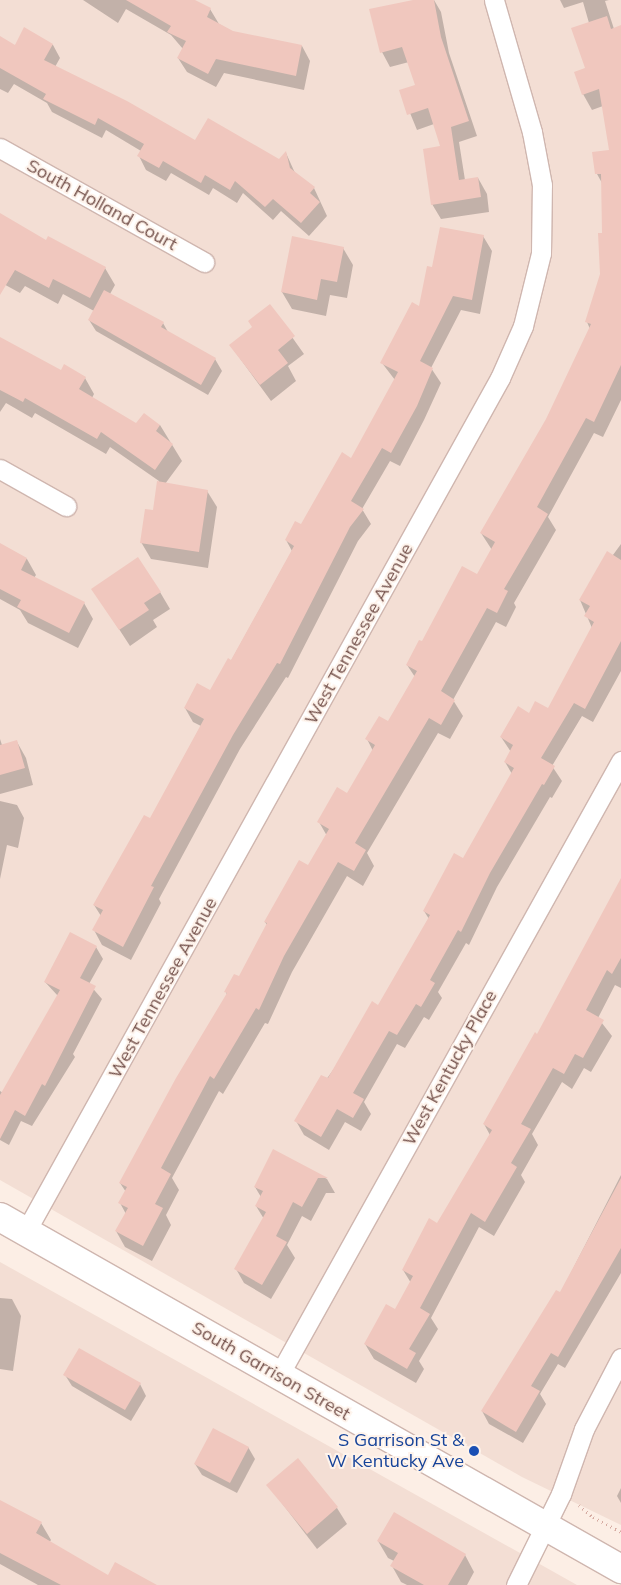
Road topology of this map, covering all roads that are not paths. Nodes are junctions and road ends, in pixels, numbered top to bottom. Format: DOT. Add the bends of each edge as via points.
graph roads {
  1 [pos="494,0"];
  2 [pos="0,148"];
  3 [pos="204,262"];
  4 [pos="0,469"];
  5 [pos="66,506"];
  6 [pos="621,761"];
  7 [pos="0,1217"];
  8 [pos="26,1231"];
  9 [pos="621,1358"];
  10 [pos="279,1376"];
  11 [pos="546,1526"];
  12 [pos="621,1569"];
  13 [pos="516,1585"];
  1 -- 8 [label="street, West Tennessee Avenue" via="532,132 542,185 540,260 523,326 500,378"];
  2 -- 3 [label="street, South Holland Court"];
  4 -- 5 [label="street"];
  6 -- 10 [label="street, West Kentucky Place"];
  7 -- 8 [label="main road, South Garrison Street"];
  8 -- 10 [label="main road, South Garrison Street"];
  9 -- 11 [label="street" via="584,1429"];
  10 -- 11 [label="main road, South Garrison Street"];
  11 -- 12 [label="main road, South Garrison Street"];
  11 -- 13 [label="street"];
}
